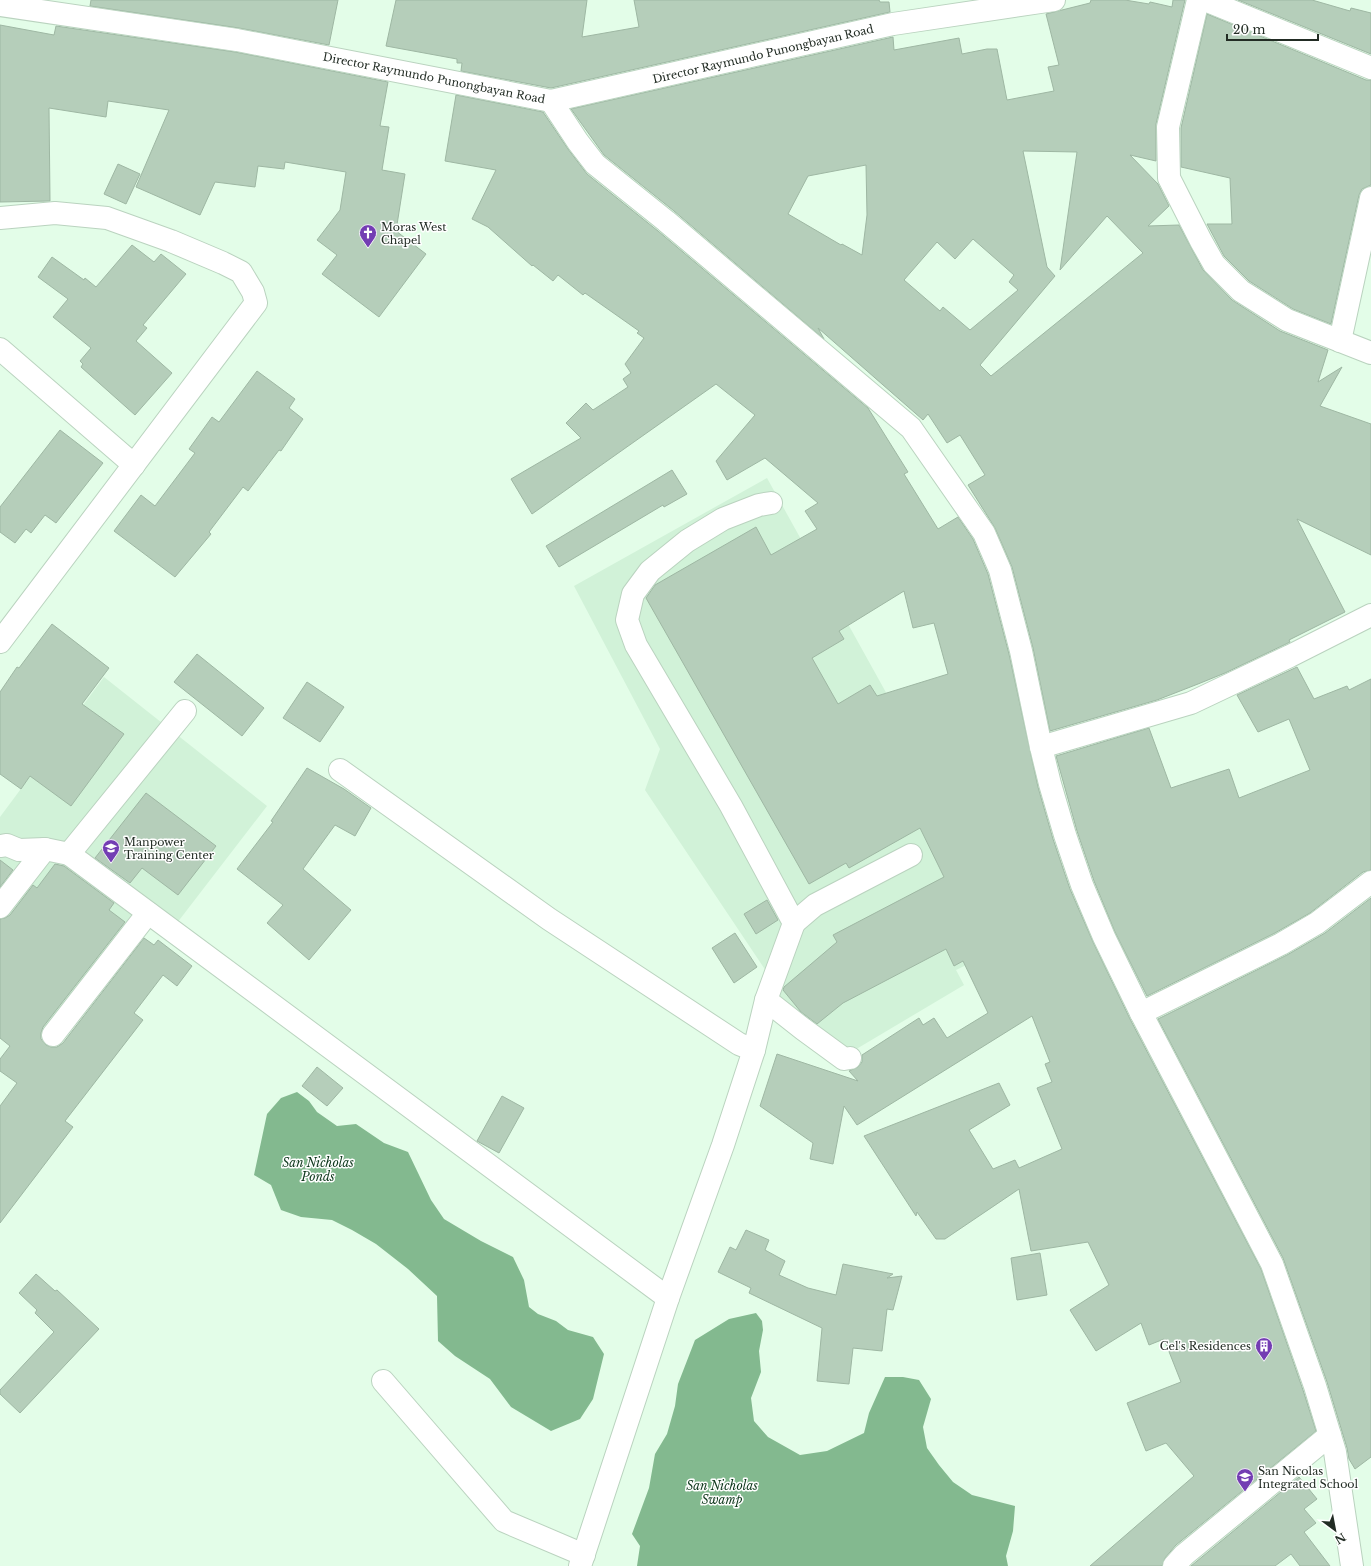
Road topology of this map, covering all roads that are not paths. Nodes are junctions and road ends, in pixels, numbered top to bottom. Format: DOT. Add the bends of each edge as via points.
graph roads {
  1 [pos="1054,0"];
  2 [pos="1198,0"];
  3 [pos="1205,0"];
  4 [pos="0,5"];
  5 [pos="1371,68"];
  6 [pos="551,101"];
  7 [pos="1371,198"];
  8 [pos="0,218"];
  9 [pos="1368,227"];
  10 [pos="1340,341"];
  11 [pos="0,349"];
  12 [pos="1371,353"];
  13 [pos="134,465"];
  14 [pos="771,503"];
  15 [pos="1371,615"];
  16 [pos="2,636"];
  17 [pos="185,711"];
  18 [pos="1041,747"];
  19 [pos="340,770"];
  20 [pos="0,846"];
  21 [pos="45,849"];
  22 [pos="69,854"];
  23 [pos="911,855"];
  24 [pos="1371,882"];
  25 [pos="0,907"];
  26 [pos="148,913"];
  27 [pos="794,922"];
  28 [pos="766,1000"];
  29 [pos="1141,1013"];
  30 [pos="53,1035"];
  31 [pos="754,1050"];
  32 [pos="850,1058"];
  33 [pos="668,1298"];
  34 [pos="383,1381"];
  35 [pos="1330,1435"];
  36 [pos="582,1560"];
  37 [pos="1174,1566"];
  38 [pos="1352,1566"];
  1 -- 6 [label="street, Director Raymundo Punongbayan Road" via="893,24"];
  2 -- 10 [label="street" via="1168,127 1169,178 1214,264 1241,291 1287,320"];
  3 -- 5 [label="street"];
  4 -- 6 [label="street, Director Raymundo Punongbayan Road" via="237,40"];
  6 -- 18 [label="street" via="595,164 911,428 984,533 1000,570 1021,651"];
  7 -- 9 [label="street"];
  8 -- 13 [label="street" via="55,213 107,218 223,262 241,272 253,292 256,303"];
  9 -- 10 [label="street"];
  10 -- 12 [label="street"];
  11 -- 13 [label="street"];
  13 -- 16 [label="street"];
  14 -- 27 [label="street" via="723,519 687,541 650,571 633,594 627,620 636,645 731,806"];
  15 -- 18 [label="street" via="1191,703"];
  17 -- 22 [label="street"];
  18 -- 29 [label="street" via="1065,835 1082,885"];
  19 -- 31 [label="street" via="549,919 738,1044"];
  20 -- 21 [label="street" via="7,845 19,850"];
  21 -- 22 [label="street"];
  21 -- 25 [label="street"];
  22 -- 26 [label="street"];
  23 -- 27 [label="street" via="815,905"];
  24 -- 29 [label="street" via="1317,923 1281,944"];
  26 -- 30 [label="street"];
  26 -- 33 [label="street"];
  27 -- 28 [label="street"];
  28 -- 31 [label="street"];
  28 -- 32 [label="street" via="844,1059"];
  29 -- 35 [label="street" via="1272,1264"];
  31 -- 33 [label="street"];
  33 -- 36 [label="street"];
  34 -- 36 [label="street" via="504,1520"];
  35 -- 37 [label="street"];
  35 -- 38 [label="street" via="1335,1452"];
}
